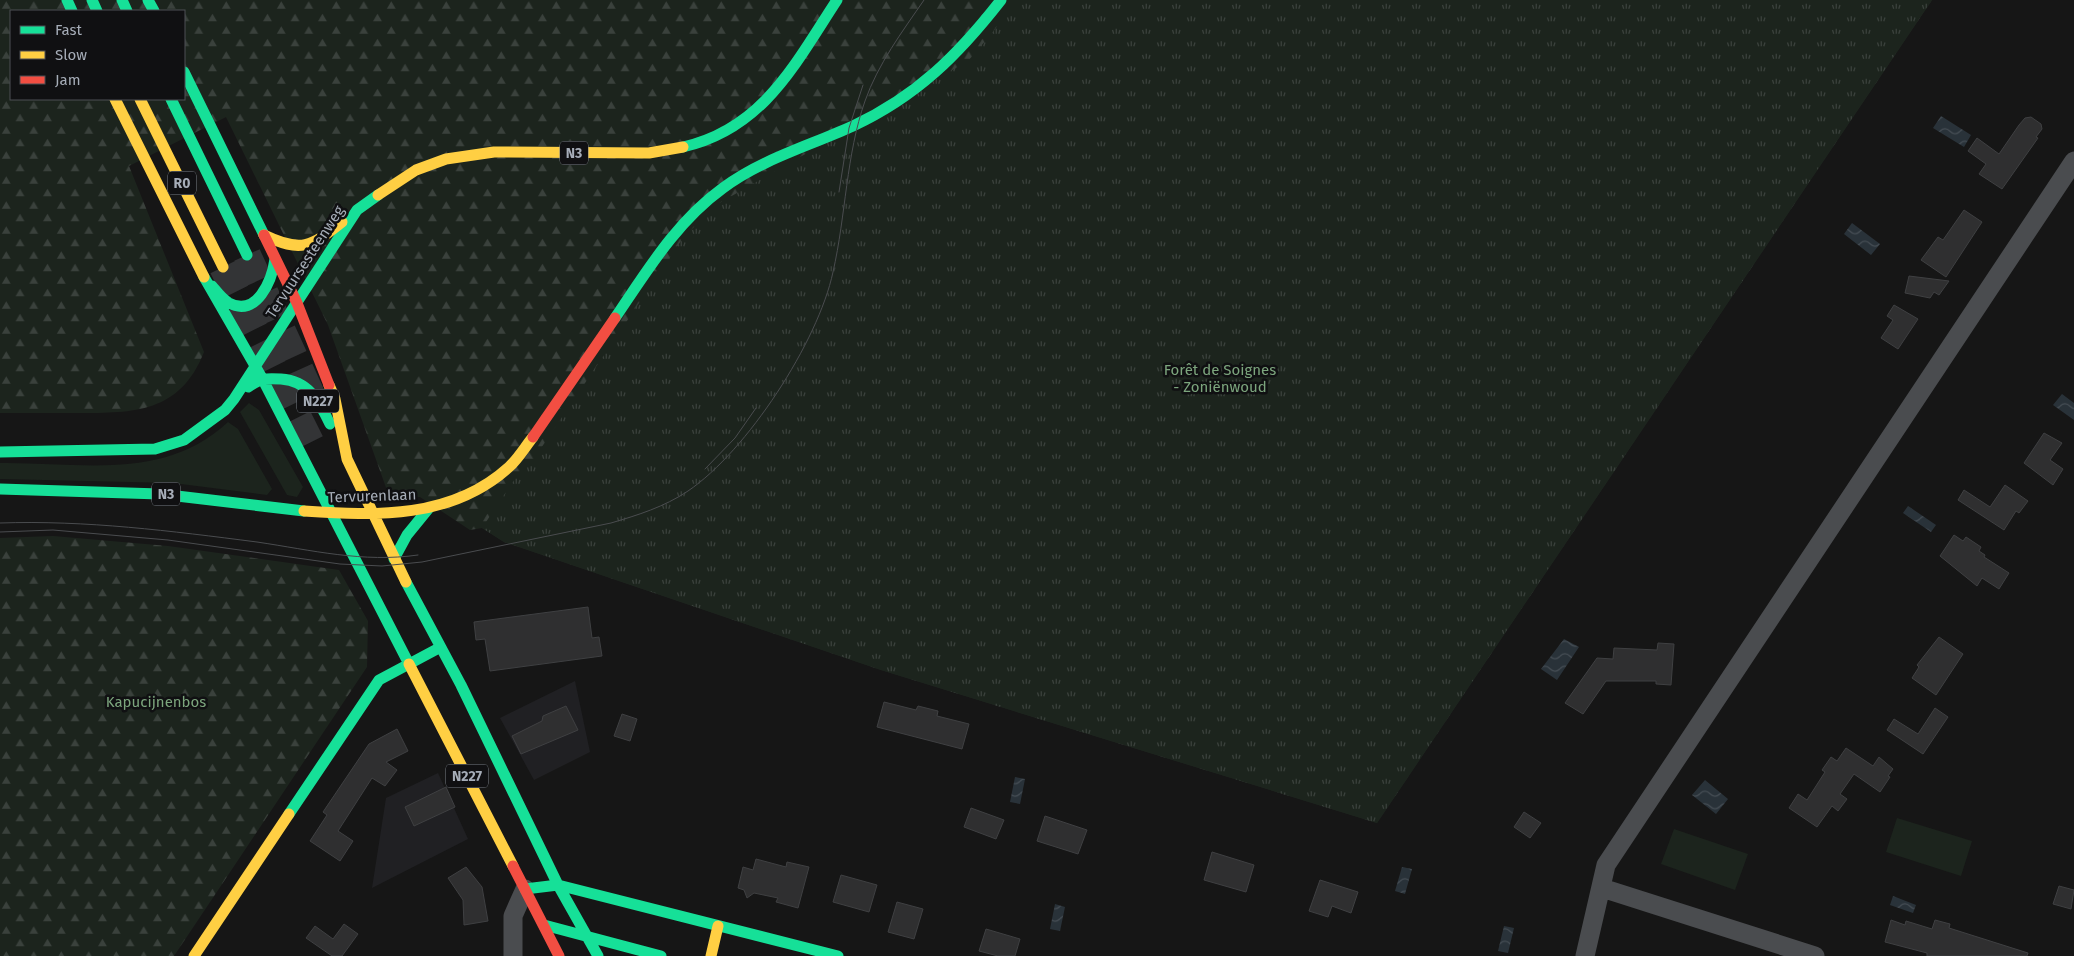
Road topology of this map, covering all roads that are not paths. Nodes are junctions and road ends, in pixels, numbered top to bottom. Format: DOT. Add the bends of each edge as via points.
graph roads {
  1 [pos="837,0"];
  2 [pos="1001,0"];
  3 [pos="185,74"];
  4 [pos="116,100"];
  5 [pos="140,100"];
  6 [pos="170,100"];
  7 [pos="2074,161"];
  8 [pos="357,210"];
  9 [pos="264,236"];
  10 [pos="247,254"];
  11 [pos="275,259"];
  12 [pos="223,267"];
  13 [pos="204,277"];
  14 [pos="297,303"];
  15 [pos="255,366"];
  16 [pos="262,378"];
  17 [pos="236,395"];
  18 [pos="0,452"];
  19 [pos="348,459"];
  20 [pos="0,489"];
  21 [pos="430,508"];
  22 [pos="372,511"];
  23 [pos="330,513"];
  24 [pos="394,559"];
  25 [pos="439,648"];
  26 [pos="409,664"];
  27 [pos="558,885"];
  28 [pos="1602,888"];
  29 [pos="525,889"];
  30 [pos="544,925"];
  31 [pos="718,926"];
  32 [pos="586,936"];
  33 [pos="194,956"];
  34 [pos="513,956"];
  35 [pos="559,956"];
  36 [pos="598,956"];
  37 [pos="661,956"];
  38 [pos="711,956"];
  39 [pos="838,956"];
  40 [pos="1585,956"];
  41 [pos="1815,956"];
  1 -- 8 [label="main road, Tervuursesteenweg / N3" via="782,82 748,116 718,136 650,153 494,152 446,159 393,183"];
  2 -- 21 [label="main road, Tervurenlaan / N3" via="960,52 918,88 858,124 759,166 713,194 656,258 510,466 471,494"];
  3 -- 9 [label="main road"];
  4 -- 13 [label="main road"];
  5 -- 12 [label="main road, R0"];
  6 -- 10 [label="main road, R0"];
  7 -- 28 [label="street" via="1606,865"];
  8 -- 9 [label="main road" via="317,242 301,248 282,245"];
  8 -- 14 [label="main road, Tervuursesteenweg / N3"];
  9 -- 11 [label="main road"];
  11 -- 13 [label="main road" via="268,288 256,300 242,306 224,299"];
  11 -- 14 [label="main road"];
  13 -- 15 [label="main road"];
  14 -- 15 [label="main road, Tervuursesteenweg / N3"];
  14 -- 19 [label="main road" via="335,400"];
  15 -- 16 [label="main road, N227"];
  15 -- 17 [label="main road, N3"];
  16 -- 17 [label="main road"];
  16 -- 19 [label="main road, N227" via="294,380 309,389 320,403"];
  16 -- 23 [label="main road, N227"];
  17 -- 18 [label="main road, N3" via="225,410 184,440 155,449"];
  19 -- 22 [label="main road, N227"];
  20 -- 23 [label="main road, Tervurenlaan / N3" via="160,494 280,510"];
  21 -- 22 [label="main road, Tervurenlaan / N3"];
  21 -- 24 [label="main road" via="407,535"];
  22 -- 23 [label="main road, Tervurenlaan / N3"];
  22 -- 24 [label="main road, N227"];
  23 -- 26 [label="main road, N227"];
  24 -- 25 [label="main road, N227"];
  25 -- 26 [label="main road"];
  25 -- 27 [label="main road, N227" via="461,685"];
  26 -- 29 [label="main road, N227"];
  26 -- 33 [label="main road" via="379,680"];
  27 -- 29 [label="main road"];
  27 -- 31 [label="main road"];
  27 -- 32 [label="main road, N227"];
  28 -- 40 [label="street"];
  28 -- 41 [label="street"];
  29 -- 30 [label="main road, N227"];
  29 -- 34 [label="street" via="513,916"];
  30 -- 32 [label="main road"];
  30 -- 35 [label="main road, N227"];
  31 -- 38 [label="main road"];
  31 -- 39 [label="main road"];
  32 -- 36 [label="main road, N227"];
  32 -- 37 [label="main road"];
}
